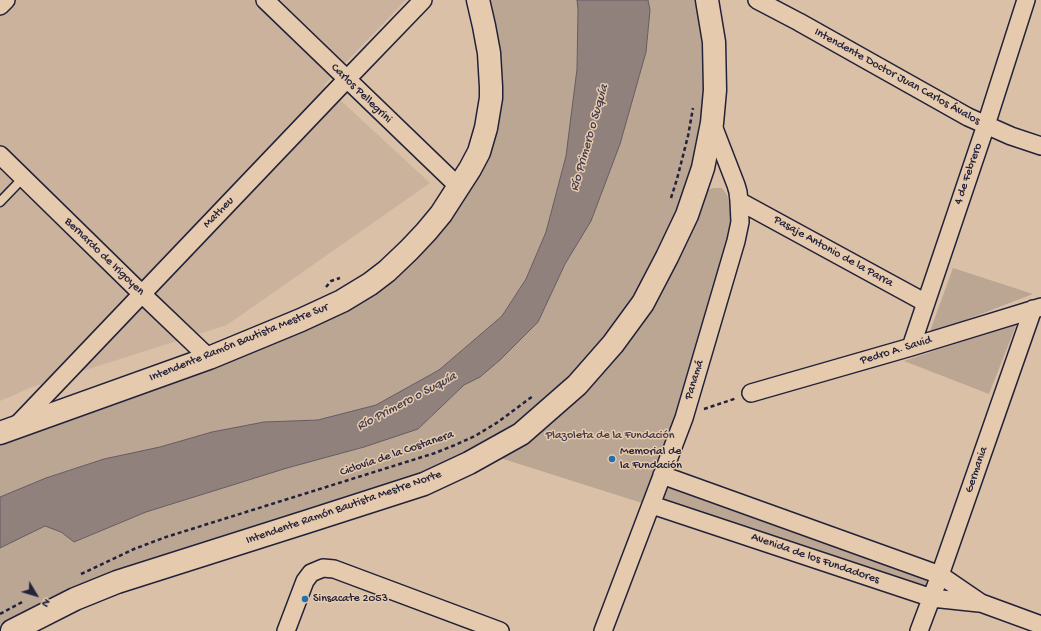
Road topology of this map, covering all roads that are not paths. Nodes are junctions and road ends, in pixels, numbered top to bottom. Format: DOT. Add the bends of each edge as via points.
graph roads {
  1 [pos="6,0"];
  2 [pos="265,0"];
  3 [pos="423,0"];
  4 [pos="478,0"];
  5 [pos="707,0"];
  6 [pos="757,0"];
  7 [pos="1026,0"];
  8 [pos="0,6"];
  9 [pos="346,80"];
  10 [pos="712,123"];
  11 [pos="986,125"];
  12 [pos="1041,146"];
  13 [pos="0,155"];
  14 [pos="23,178"];
  15 [pos="458,188"];
  16 [pos="740,201"];
  17 [pos="0,202"];
  18 [pos="142,294"];
  19 [pos="926,303"];
  20 [pos="1037,308"];
  21 [pos="911,347"];
  22 [pos="209,358"];
  23 [pos="751,394"];
  24 [pos="8,430"];
  25 [pos="662,475"];
  26 [pos="652,505"];
  27 [pos="940,575"];
  28 [pos="932,598"];
  29 [pos="981,603"];
  30 [pos="1041,625"];
  31 [pos="12,631"];
  32 [pos="286,631"];
  33 [pos="500,631"];
  34 [pos="603,631"];
  35 [pos="919,631"];
  1 -- 8 [label="street"];
  2 -- 9 [label="street, Carlos Pellegrini"];
  3 -- 9 [label="street, Matheu"];
  4 -- 15 [label="main road, Intendente Ramón Bautista Mestre Sur" via="489,53 491,98 479,152"];
  5 -- 10 [label="main road, Intendente Ramón Bautista Mestre Norte" via="714,42 715,90"];
  6 -- 11 [label="street, Intendente Doctor Juan Carlos Ávalos"];
  7 -- 11 [label="street, 4 de Febrero"];
  9 -- 15 [label="street, Carlos Pellegrini"];
  9 -- 18 [label="street, Matheu"];
  10 -- 16 [label="street, Panamá"];
  10 -- 31 [label="main road, Intendente Ramón Bautista Mestre Norte" via="703,168 686,215 668,257 643,304 614,344 577,386 521,434 424,484 117,582 75,599"];
  11 -- 12 [label="street, Intendente Doctor Juan Carlos Ávalos"];
  11 -- 19 [label="street, 4 de Febrero"];
  13 -- 14 [label="street, Bernardo de Irigoyen"];
  14 -- 17 [label="lane"];
  14 -- 18 [label="street, Bernardo de Irigoyen"];
  15 -- 22 [label="main road, Intendente Ramón Bautista Mestre Sur" via="426,232 387,271 370,284 301,320"];
  16 -- 19 [label="street, Pasaje Antonio de la Parra"];
  16 -- 25 [label="street, Panamá" via="740,222 736,241 684,416"];
  18 -- 22 [label="street, Bernardo de Irigoyen"];
  18 -- 24 [label="street, Matheu"];
  19 -- 21 [label="street, 4 de Febrero"];
  20 -- 21 [label="street, Pedro A. Savid"];
  20 -- 27 [label="street, Germania"];
  21 -- 23 [label="street, Pedro A. Savid"];
  22 -- 24 [label="main road, Intendente Ramón Bautista Mestre Sur"];
  25 -- 26 [label="street, Panamá"];
  25 -- 27 [label="street, Avenida de los Fundadores"];
  26 -- 28 [label="street, Avenida de los Fundadores"];
  26 -- 34 [label="street, Panamá"];
  27 -- 28 [label="street, Germania"];
  27 -- 29 [label="street, Avenida de los Fundadores"];
  28 -- 29 [label="street, Avenida de los Fundadores"];
  28 -- 35 [label="street, Germania"];
  29 -- 30 [label="street, Avenida de los Fundadores"];
  32 -- 33 [label="street" via="304,581 311,573 323,568 334,569"];
}
